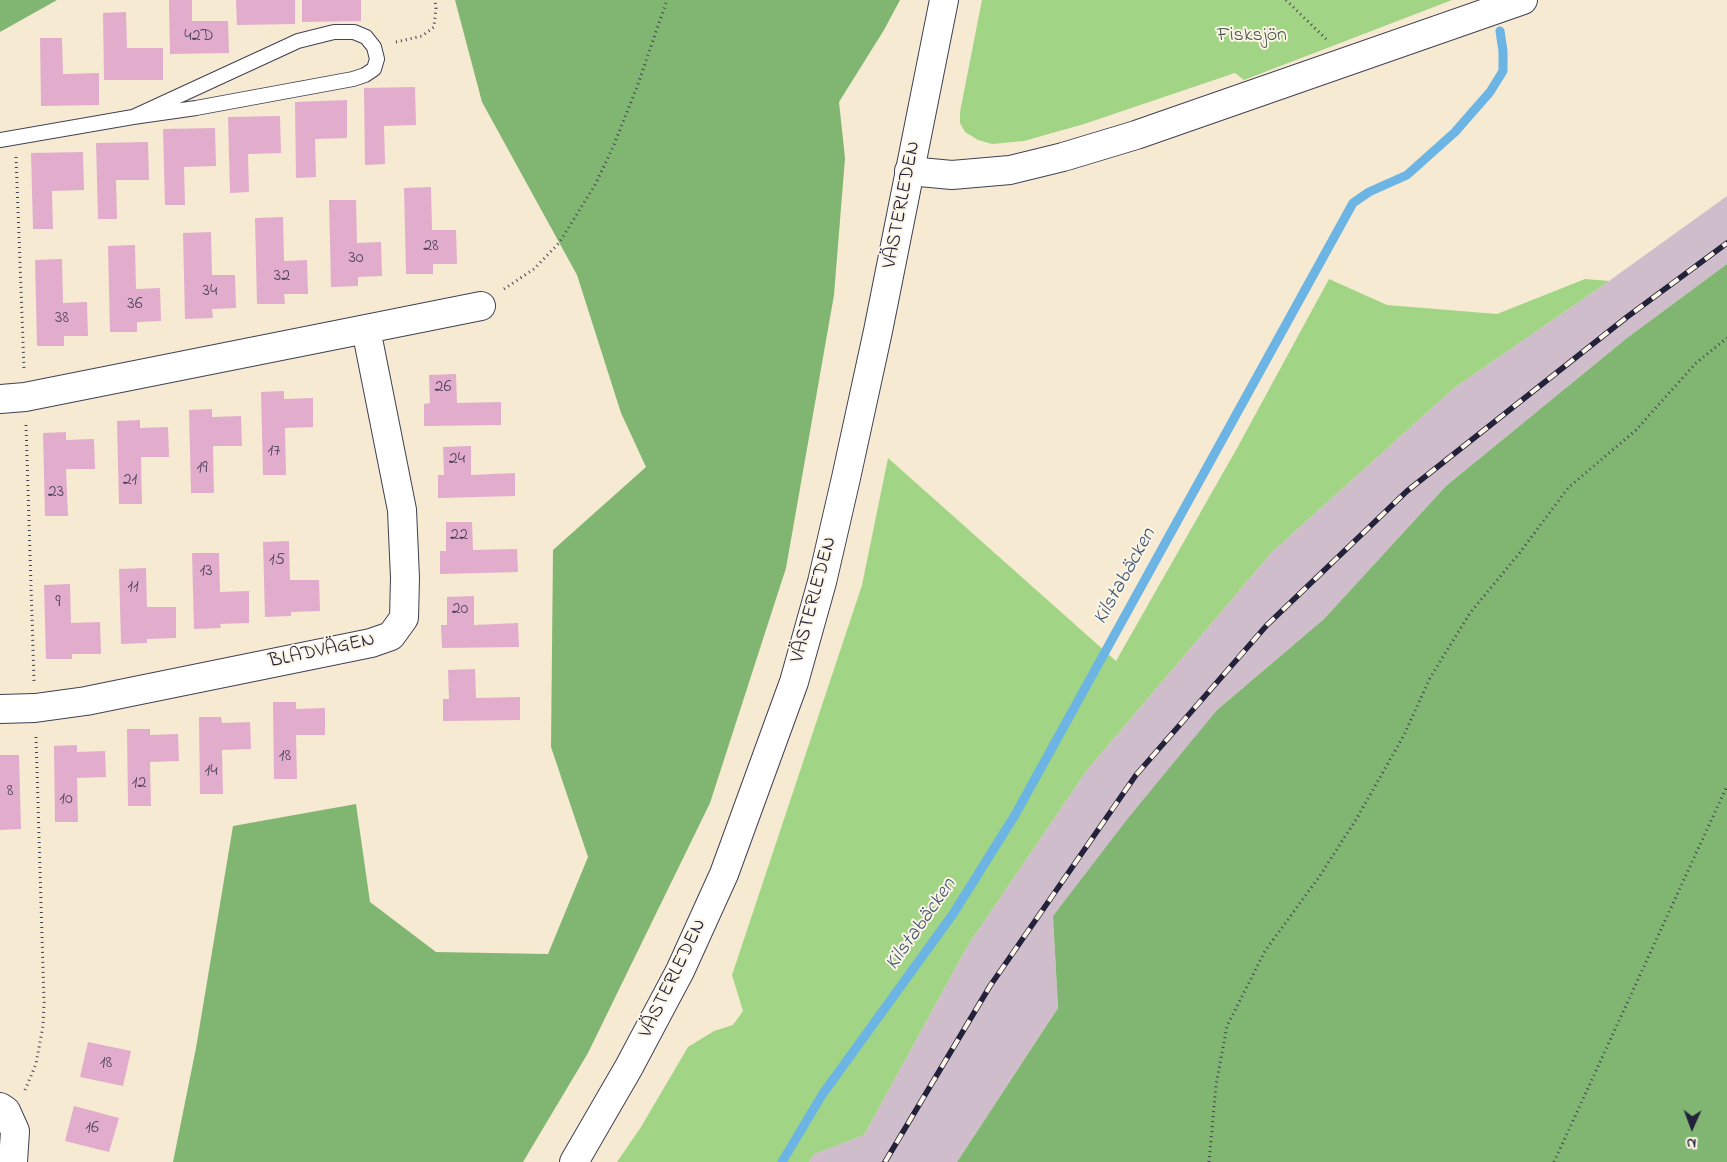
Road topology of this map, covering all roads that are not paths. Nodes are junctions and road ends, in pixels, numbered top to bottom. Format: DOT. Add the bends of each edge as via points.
graph roads {
  1 [pos="944,0"];
  2 [pos="1523,0"];
  3 [pos="133,117"];
  4 [pos="0,140"];
  5 [pos="909,171"];
  6 [pos="482,306"];
  7 [pos="366,329"];
  8 [pos="12,398"];
  9 [pos="0,710"];
  10 [pos="3,1109"];
  11 [pos="13,1162"];
  12 [pos="574,1162"];
  1 -- 5 [label="street, VÄSTERLEDEN"];
  2 -- 5 [label="street" via="1136,135 1062,157 1010,170 952,175"];
  3 -- 3 [label="lane" via="353,79 374,69 374,47 366,37 354,32 334,32 298,41"];
  3 -- 4 [label="lane"];
  5 -- 12 [label="street, VÄSTERLEDEN" via="844,488 794,682 724,874 666,997"];
  6 -- 7 [label="street"];
  7 -- 8 [label="street"];
  7 -- 9 [label="street, BLADVÄGEN" via="402,510 404,618 391,636 362,645 86,701"];
  10 -- 11 [label="street" via="15,1131"];
}
